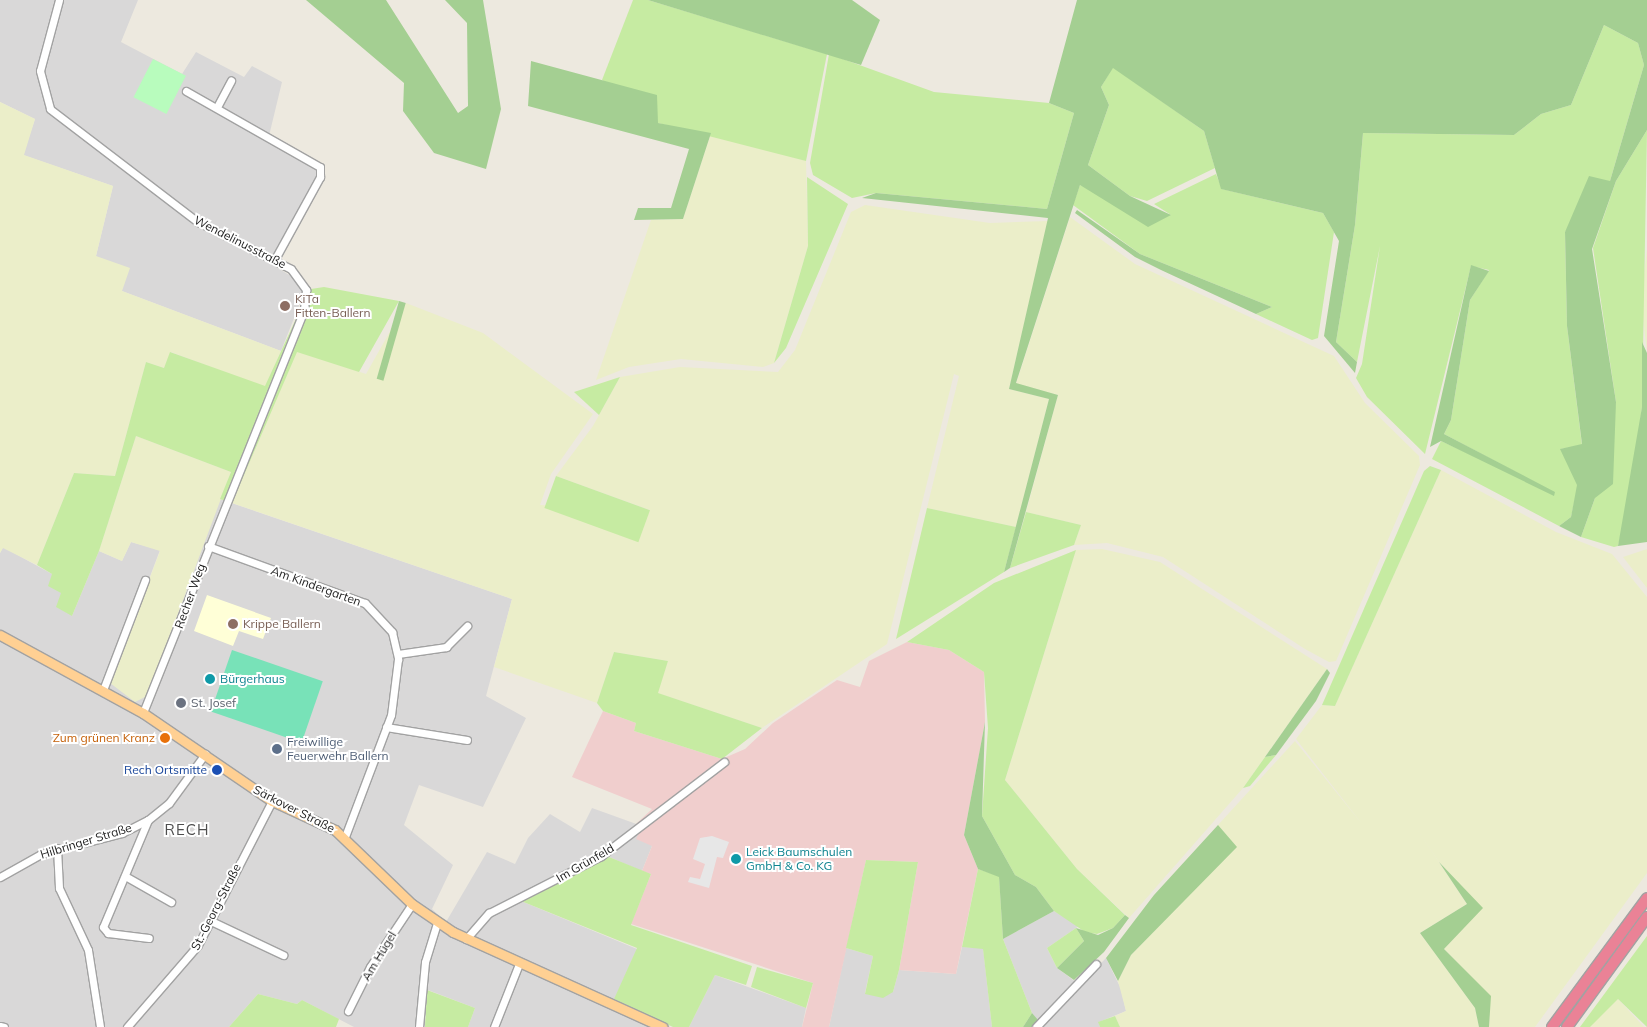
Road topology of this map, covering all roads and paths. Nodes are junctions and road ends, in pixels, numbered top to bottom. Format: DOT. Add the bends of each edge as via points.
graph roads {
  1 [pos="59,0"];
  2 [pos="231,81"];
  3 [pos="186,90"];
  4 [pos="217,107"];
  5 [pos="275,260"];
  6 [pos="234,477"];
  7 [pos="208,546"];
  8 [pos="145,580"];
  9 [pos="467,626"];
  10 [pos="0,635"];
  11 [pos="398,654"];
  12 [pos="103,690"];
  13 [pos="143,713"];
  14 [pos="386,727"];
  15 [pos="468,740"];
  16 [pos="205,754"];
  17 [pos="724,762"];
  18 [pos="272,801"];
  19 [pos="148,820"];
  20 [pos="345,837"];
  21 [pos="57,848"];
  22 [pos="125,876"];
  23 [pos="0,877"];
  24 [pos="1647,898"];
  25 [pos="171,902"];
  26 [pos="412,904"];
  27 [pos="1647,917"];
  28 [pos="211,921"];
  29 [pos="437,923"];
  30 [pos="149,938"];
  31 [pos="466,939"];
  32 [pos="283,955"];
  33 [pos="519,964"];
  34 [pos="1096,964"];
  35 [pos="348,1011"];
  36 [pos="0,1026"];
  37 [pos="4,1027"];
  38 [pos="100,1027"];
  39 [pos="127,1027"];
  40 [pos="419,1027"];
  41 [pos="494,1027"];
  42 [pos="662,1027"];
  43 [pos="1036,1027"];
  44 [pos="1552,1027"];
  45 [pos="1567,1027"];
  1 -- 5 [label="street, Wendelinusstraße" via="40,71 50,109 198,222"];
  2 -- 4 [label="street"];
  3 -- 4 [label="street"];
  4 -- 5 [label="street" via="320,167 320,176"];
  5 -- 6 [label="street, Wendelinusstraße" via="298,275 306,298"];
  6 -- 7 [label="street, Recher Weg"];
  7 -- 11 [label="street, Am Kindergarten" via="365,603 387,624"];
  7 -- 13 [label="street, Recher Weg"];
  8 -- 12 [label="street"];
  9 -- 11 [label="street" via="446,647"];
  10 -- 12 [label="main road, Särkover Straße"];
  11 -- 14 [label="street, Am Kindergarten"];
  12 -- 13 [label="main road, Särkover Straße"];
  13 -- 16 [label="main road, Särkover Straße"];
  14 -- 15 [label="street"];
  14 -- 20 [label="street, Am Kindergarten"];
  16 -- 18 [label="main road, Särkover Straße"];
  16 -- 19 [label="street, Hilbringer Straße" via="169,802"];
  17 -- 31 [label="street, Im Grünfeld" via="601,856 489,913"];
  18 -- 20 [label="main road, Särkover Straße"];
  18 -- 28 [label="street, St.-Georg-Straße"];
  19 -- 21 [label="street, Hilbringer Straße" via="122,833"];
  19 -- 22 [label="street"];
  20 -- 26 [label="main road, Särkover Straße"];
  21 -- 23 [label="street, Hilbringer Straße"];
  21 -- 38 [label="street" via="59,888 88,950"];
  22 -- 25 [label="street"];
  22 -- 30 [label="street" via="103,926 108,933"];
  24 -- 44 [label="highway"];
  26 -- 29 [label="main road, Särkover Straße"];
  26 -- 35 [label="street, Am Hügel" via="370,967"];
  27 -- 45 [label="highway"];
  28 -- 32 [label="street"];
  28 -- 39 [label="street, St.-Georg-Straße" via="192,955"];
  29 -- 31 [label="main road, Särkover Straße"];
  29 -- 40 [label="street" via="425,962"];
  31 -- 33 [label="main road, Särkover Straße"];
  33 -- 41 [label="street"];
  33 -- 42 [label="main road, Särkover Straße"];
  34 -- 43 [label="street"];
  36 -- 37 [label="street"];
}
